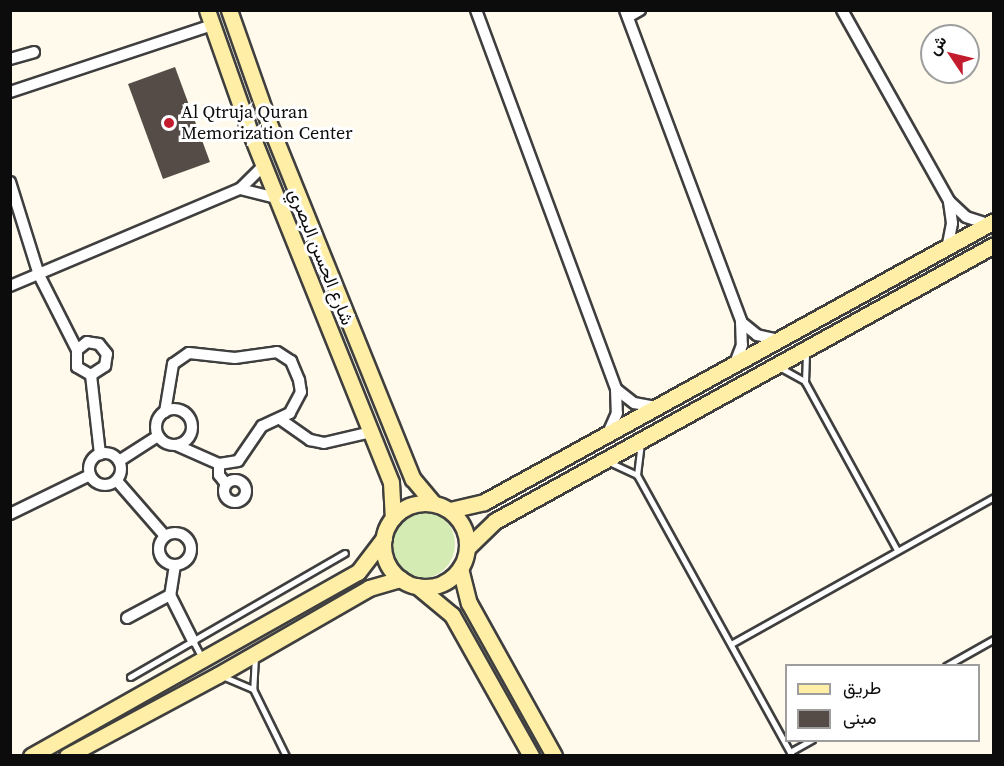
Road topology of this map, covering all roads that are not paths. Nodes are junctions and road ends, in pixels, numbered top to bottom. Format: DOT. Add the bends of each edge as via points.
graph roads {
  1 [pos="229,10"];
  2 [pos="476,10"];
  3 [pos="640,10"];
  4 [pos="842,10"];
  5 [pos="627,14"];
  6 [pos="209,18"];
  7 [pos="34,52"];
  8 [pos="10,59"];
  9 [pos="10,92"];
  10 [pos="263,166"];
  11 [pos="10,182"];
  12 [pos="240,189"];
  13 [pos="277,198"];
  14 [pos="949,201"];
  15 [pos="991,223"];
  16 [pos="948,244"];
  17 [pos="993,245"];
  18 [pos="39,275"];
  19 [pos="10,286"];
  20 [pos="741,321"];
  21 [pos="779,340"];
  22 [pos="77,350"];
  23 [pos="808,350"];
  24 [pos="734,366"];
  25 [pos="776,367"];
  26 [pos="91,375"];
  27 [pos="805,382"];
  28 [pos="616,389"];
  29 [pos="656,407"];
  30 [pos="165,412"];
  31 [pos="280,419"];
  32 [pos="371,432"];
  33 [pos="607,435"];
  34 [pos="158,436"];
  35 [pos="643,437"];
  36 [pos="176,445"];
  37 [pos="100,454"];
  38 [pos="120,461"];
  39 [pos="602,461"];
  40 [pos="219,464"];
  41 [pos="90,475"];
  42 [pos="637,475"];
  43 [pos="117,481"];
  44 [pos="226,484"];
  45 [pos="993,497"];
  46 [pos="433,503"];
  47 [pos="450,510"];
  48 [pos="10,514"];
  49 [pos="393,518"];
  50 [pos="165,536"];
  51 [pos="384,538"];
  52 [pos="467,548"];
  53 [pos="897,550"];
  54 [pos="345,553"];
  55 [pos="175,565"];
  56 [pos="460,568"];
  57 [pos="401,579"];
  58 [pos="417,586"];
  59 [pos="170,595"];
  60 [pos="126,618"];
  61 [pos="993,639"];
  62 [pos="193,641"];
  63 [pos="731,644"];
  64 [pos="256,654"];
  65 [pos="202,658"];
  66 [pos="949,664"];
  67 [pos="219,675"];
  68 [pos="130,677"];
  69 [pos="253,689"];
  70 [pos="810,742"];
  71 [pos="791,754"];
  72 [pos="31,756"];
  73 [pos="67,756"];
  74 [pos="286,756"];
  75 [pos="531,756"];
  76 [pos="554,756"];
  1 -- 46 [label="main road, شارع الحسن البصري" via="273,132 413,479"];
  2 -- 28 [label="street"];
  3 -- 5 [label="street"];
  4 -- 14 [label="street"];
  5 -- 20 [label="street"];
  6 -- 9 [label="street"];
  6 -- 10 [label="main road, شارع الحسن البصري"];
  7 -- 8 [label="street"];
  10 -- 12 [label="street"];
  10 -- 13 [label="main road, شارع الحسن البصري"];
  11 -- 18 [label="street"];
  12 -- 13 [label="street"];
  12 -- 18 [label="street"];
  13 -- 32 [label="main road, شارع الحسن البصري"];
  14 -- 15 [label="street" via="966,217"];
  14 -- 16 [label="street" via="952,223"];
  15 -- 16 [label="main road"];
  16 -- 21 [label="main road"];
  17 -- 23 [label="main road"];
  18 -- 19 [label="street"];
  18 -- 22 [label="street"];
  20 -- 21 [label="street" via="758,335"];
  20 -- 24 [label="street" via="742,345"];
  21 -- 24 [label="main road"];
  22 -- 26 [label="street" via="77,367"];
  22 -- 26 [label="street" via="91,342 105,350 105,366"];
  23 -- 25 [label="main road"];
  23 -- 27 [label="lane" via="803,366"];
  24 -- 29 [label="main road"];
  25 -- 27 [label="lane"];
  25 -- 35 [label="main road"];
  26 -- 37 [label="street"];
  27 -- 53 [label="lane"];
  28 -- 29 [label="street" via="634,403"];
  28 -- 33 [label="street" via="617,413"];
  29 -- 33 [label="main road"];
  30 -- 31 [label="street" via="173,364 182,355 235,358 277,352 291,361 301,392 290,413"];
  30 -- 34 [label="street" via="158,420"];
  30 -- 36 [label="street" via="183,412 191,422 190,434"];
  31 -- 32 [label="street" via="310,440 324,443"];
  31 -- 40 [label="street" via="256,431 238,461"];
  32 -- 49 [label="main road, شارع الحسن البصري" via="391,482"];
  33 -- 47 [label="main road" via="484,502"];
  34 -- 36 [label="street"];
  34 -- 38 [label="street"];
  35 -- 39 [label="main road"];
  35 -- 42 [label="lane"];
  36 -- 40 [label="street"];
  37 -- 38 [label="street" via="113,455"];
  37 -- 41 [label="street" via="91,462"];
  38 -- 43 [label="street"];
  39 -- 42 [label="lane"];
  39 -- 52 [label="main road" via="495,521"];
  40 -- 44 [label="street" via="219,475"];
  41 -- 43 [label="street" via="102,485"];
  41 -- 48 [label="street"];
  42 -- 63 [label="lane"];
  43 -- 50 [label="street"];
  45 -- 53 [label="lane"];
  46 -- 47 [label="main road"];
  46 -- 49 [label="main road" via="411,505"];
  47 -- 52 [label="main road" via="463,527"];
  49 -- 51 [label="main road"];
  50 -- 55 [label="street" via="160,542 160,554"];
  50 -- 55 [label="street" via="176,532 190,541 189,557"];
  51 -- 57 [label="main road" via="387,561"];
  51 -- 65 [label="main road" via="358,572"];
  52 -- 56 [label="main road"];
  53 -- 63 [label="lane"];
  54 -- 62 [label="lane"];
  55 -- 59 [label="street"];
  56 -- 58 [label="main road" via="441,583"];
  56 -- 76 [label="main road" via="469,603"];
  57 -- 58 [label="main road"];
  57 -- 64 [label="main road" via="369,588"];
  58 -- 75 [label="main road" via="452,615"];
  59 -- 60 [label="street"];
  59 -- 62 [label="street"];
  61 -- 66 [label="lane"];
  62 -- 65 [label="lane"];
  62 -- 68 [label="lane"];
  63 -- 71 [label="lane"];
  64 -- 67 [label="main road"];
  64 -- 69 [label="lane"];
  65 -- 72 [label="main road"];
  67 -- 69 [label="lane"];
  67 -- 73 [label="main road"];
  69 -- 74 [label="lane"];
  70 -- 71 [label="lane"];
}
